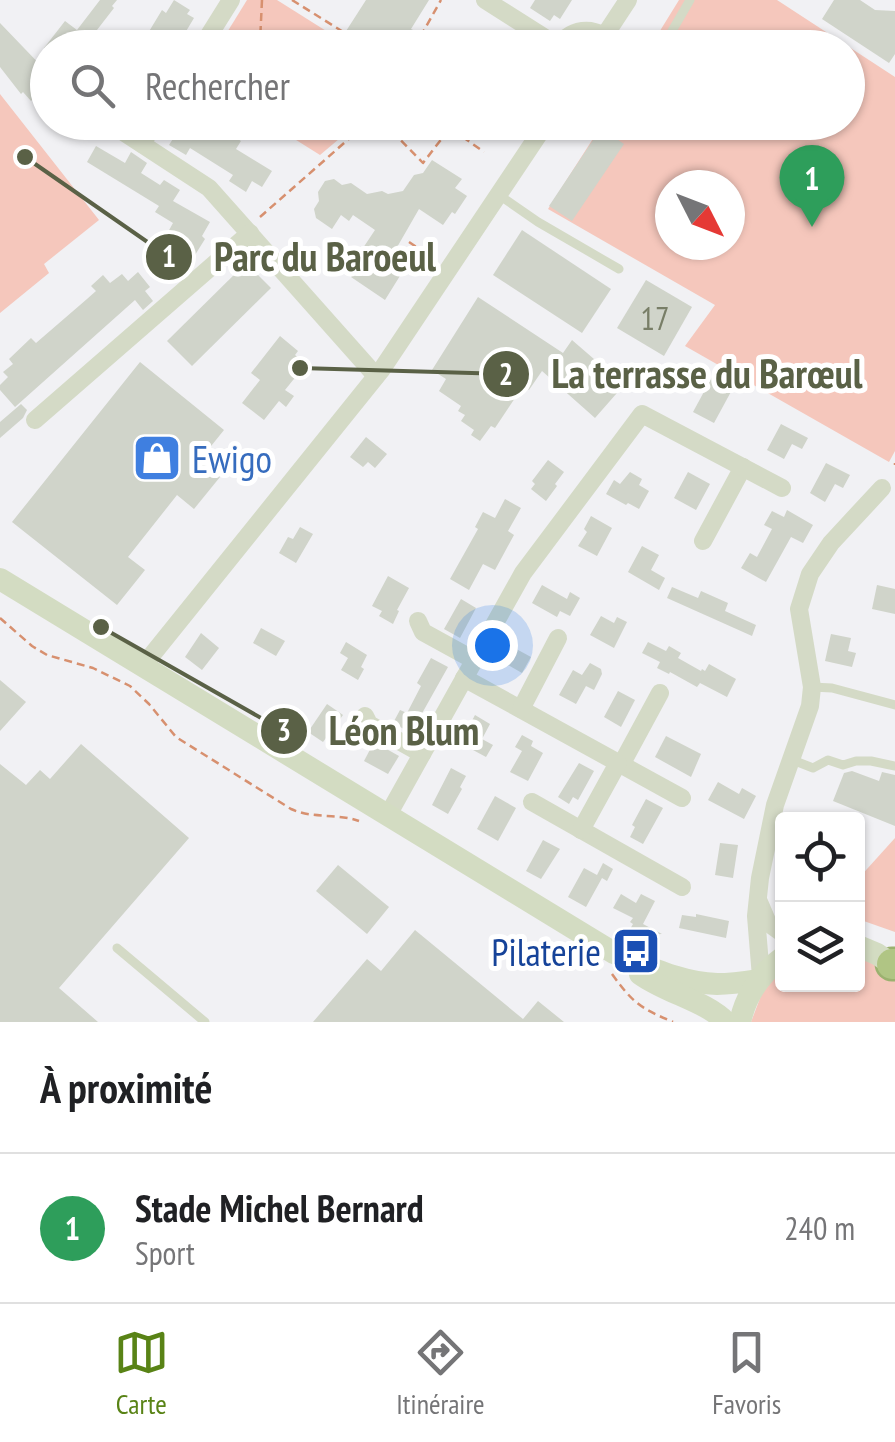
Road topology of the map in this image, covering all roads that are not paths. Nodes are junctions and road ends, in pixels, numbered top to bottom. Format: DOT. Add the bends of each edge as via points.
graph roads {
  1 [pos="231,0"];
  2 [pos="486,0"];
  3 [pos="628,0"];
  4 [pos="690,0"];
  5 [pos="212,30"];
  6 [pos="533,30"];
  7 [pos="615,30"];
  8 [pos="672,30"];
  9 [pos="136,140"];
  10 [pos="144,140"];
  11 [pos="535,140"];
  12 [pos="142,144"];
  13 [pos="498,196"];
  14 [pos="248,231"];
  15 [pos="619,269"];
  16 [pos="376,376"];
  17 [pos="35,420"];
  18 [pos="743,467"];
  19 [pos="782,488"];
  20 [pos="882,488"];
  21 [pos="703,541"];
  22 [pos="0,579"];
  23 [pos="418,621"];
  24 [pos="558,638"];
  25 [pos="474,660"];
  26 [pos="143,666"];
  27 [pos="464,678"];
  28 [pos="812,687"];
  29 [pos="660,693"];
  30 [pos="895,705"];
  31 [pos="521,709"];
  32 [pos="365,716"];
  33 [pos="422,754"];
  34 [pos="790,760"];
  35 [pos="620,764"];
  36 [pos="895,766"];
  37 [pos="682,798"];
  38 [pos="532,802"];
  39 [pos="378,820"];
  40 [pos="581,830"];
  41 [pos="682,887"];
  42 [pos="758,897"];
  43 [pos="775,928"];
  44 [pos="117,948"];
  45 [pos="865,949"];
  46 [pos="610,959"];
  47 [pos="775,964"];
  48 [pos="894,964"];
  49 [pos="760,978"];
  50 [pos="205,1022"];
  51 [pos="726,1022"];
  52 [pos="740,1022"];
  1 -- 5 [label="street"];
  2 -- 6 [label="street"];
  3 -- 7 [label="street"];
  4 -- 8 [label="lane"];
  9 -- 12 [label="street"];
  10 -- 12 [label="street"];
  11 -- 13 [label="street"];
  12 -- 14 [label="street" via="206,184"];
  13 -- 15 [label="lane"];
  13 -- 16 [label="street"];
  14 -- 16 [label="street"];
  14 -- 17 [label="street"];
  16 -- 26 [label="street"];
  18 -- 19 [label="street"];
  18 -- 21 [label="street"];
  18 -- 25 [label="street" via="642,414 529,562"];
  20 -- 28 [label="street" via="810,574 799,609"];
  22 -- 26 [label="main road"];
  23 -- 25 [label="street" via="422,632"];
  24 -- 31 [label="street"];
  25 -- 27 [label="street"];
  26 -- 39 [label="main road"];
  27 -- 31 [label="street"];
  27 -- 33 [label="street"];
  28 -- 30 [label="lane"];
  28 -- 34 [label="street"];
  29 -- 35 [label="street"];
  31 -- 35 [label="street"];
  32 -- 33 [label="street"];
  33 -- 39 [label="street"];
  34 -- 36 [label="lane" via="813,768 828,760"];
  34 -- 42 [label="street"];
  35 -- 37 [label="street"];
  35 -- 40 [label="street"];
  38 -- 40 [label="street"];
  39 -- 46 [label="main road"];
  40 -- 41 [label="street"];
  42 -- 43 [label="street"];
  42 -- 49 [label="street"];
  44 -- 50 [label="lane"];
  45 -- 48 [label="main road"];
  46 -- 49 [label="main road" via="694,981"];
  46 -- 51 [label="main road"];
  47 -- 49 [label="main road"];
  49 -- 52 [label="main road"];
}
